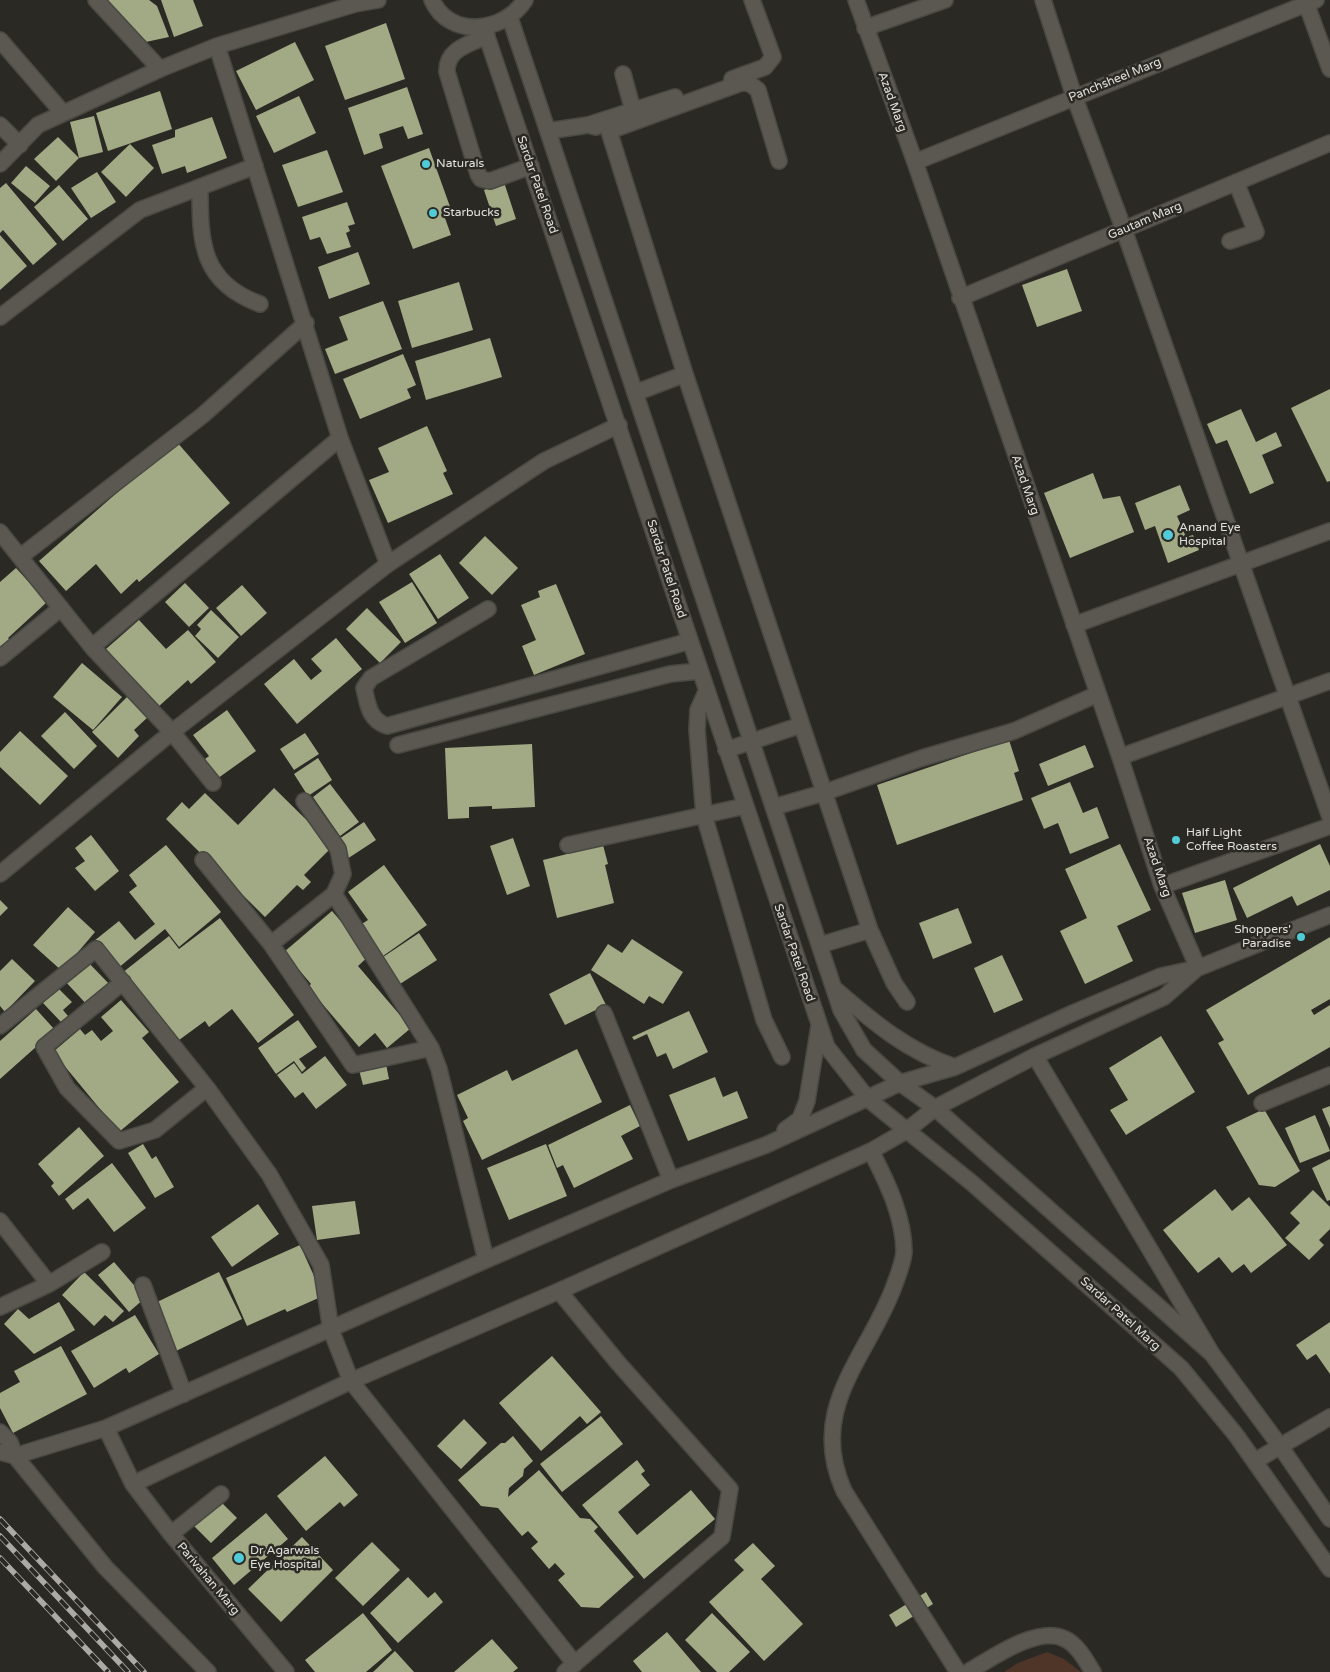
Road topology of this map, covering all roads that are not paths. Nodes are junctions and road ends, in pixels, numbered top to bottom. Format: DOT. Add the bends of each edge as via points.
graph roads {
  1 [pos="96,0"];
  2 [pos="378,0"];
  3 [pos="432,0"];
  4 [pos="524,0"];
  5 [pos="752,0"];
  6 [pos="856,0"];
  7 [pos="945,0"];
  8 [pos="1043,0"];
  9 [pos="1309,1"];
  10 [pos="510,18"];
  11 [pos="865,28"];
  12 [pos="486,32"];
  13 [pos="0,40"];
  14 [pos="216,46"];
  15 [pos="160,69"];
  16 [pos="1330,69"];
  17 [pos="623,74"];
  18 [pos="1074,96"];
  19 [pos="633,110"];
  20 [pos="64,113"];
  21 [pos="0,125"];
  22 [pos="588,125"];
  23 [pos="609,131"];
  24 [pos="548,132"];
  25 [pos="1330,143"];
  26 [pos="20,144"];
  27 [pos="779,161"];
  28 [pos="915,162"];
  29 [pos="0,164"];
  30 [pos="255,166"];
  31 [pos="531,166"];
  32 [pos="1236,182"];
  33 [pos="200,187"];
  34 [pos="1124,230"];
  35 [pos="1230,241"];
  36 [pos="960,298"];
  37 [pos="260,304"];
  38 [pos="0,318"];
  39 [pos="306,324"];
  40 [pos="685,374"];
  41 [pos="636,393"];
  42 [pos="619,425"];
  43 [pos="340,438"];
  44 [pos="1330,531"];
  45 [pos="0,532"];
  46 [pos="20,557"];
  47 [pos="388,564"];
  48 [pos="1241,564"];
  49 [pos="61,608"];
  50 [pos="488,609"];
  51 [pos="1074,625"];
  52 [pos="690,641"];
  53 [pos="92,647"];
  54 [pos="0,658"];
  55 [pos="700,671"];
  56 [pos="1330,681"];
  57 [pos="707,690"];
  58 [pos="1098,694"];
  59 [pos="1288,697"];
  60 [pos="738,701"];
  61 [pos="713,710"];
  62 [pos="801,725"];
  63 [pos="172,732"];
  64 [pos="752,742"];
  65 [pos="398,745"];
  66 [pos="726,750"];
  67 [pos="1120,756"];
  68 [pos="213,783"];
  69 [pos="823,793"];
  70 [pos="304,801"];
  71 [pos="745,806"];
  72 [pos="774,807"];
  73 [pos="704,815"];
  74 [pos="1330,816"];
  75 [pos="1330,826"];
  76 [pos="568,845"];
  77 [pos="203,860"];
  78 [pos="0,874"];
  79 [pos="1162,886"];
  80 [pos="334,894"];
  81 [pos="1330,914"];
  82 [pos="870,930"];
  83 [pos="271,944"];
  84 [pos="820,945"];
  85 [pos="1198,968"];
  86 [pos="123,982"];
  87 [pos="834,989"];
  88 [pos="907,1002"];
  89 [pos="604,1013"];
  90 [pos="819,1024"];
  91 [pos="0,1026"];
  92 [pos="431,1048"];
  93 [pos="1035,1056"];
  94 [pos="782,1057"];
  95 [pos="955,1067"];
  96 [pos="1330,1075"];
  97 [pos="900,1083"];
  98 [pos="207,1088"];
  99 [pos="868,1100"];
  100 [pos="1262,1102"];
  101 [pos="935,1108"];
  102 [pos="906,1131"];
  103 [pos="766,1145"];
  104 [pos="871,1152"];
  105 [pos="671,1180"];
  106 [pos="0,1221"];
  107 [pos="102,1252"];
  108 [pos="486,1260"];
  109 [pos="49,1284"];
  110 [pos="143,1285"];
  111 [pos="559,1291"];
  112 [pos="0,1307"];
  113 [pos="330,1330"];
  114 [pos="1212,1354"];
  115 [pos="351,1381"];
  116 [pos="184,1394"];
  117 [pos="1330,1417"];
  118 [pos="106,1428"];
  119 [pos="0,1432"];
  120 [pos="1280,1446"];
  121 [pos="0,1452"];
  122 [pos="15,1456"];
  123 [pos="1255,1462"];
  124 [pos="133,1484"];
  125 [pos="221,1494"];
  126 [pos="1330,1519"];
  127 [pos="171,1534"];
  128 [pos="1330,1569"];
  129 [pos="570,1668"];
  130 [pos="208,1672"];
  131 [pos="286,1672"];
  132 [pos="958,1672"];
  133 [pos="968,1672"];
  134 [pos="1093,1672"];
  1 -- 15 [label="street"];
  2 -- 14 [label="street"];
  3 -- 12 [label="street" via="444,15 456,23"];
  4 -- 10 [label="street"];
  5 -- 19 [label="street" via="773,58 765,67"];
  6 -- 11 [label="street, Azad Marg"];
  7 -- 11 [label="street"];
  8 -- 18 [label="street"];
  9 -- 16 [label="street"];
  9 -- 18 [label="street, Panchsheel Marg"];
  10 -- 12 [label="street"];
  10 -- 24 [label="street"];
  11 -- 28 [label="street, Azad Marg"];
  12 -- 31 [label="street, Sardar Patel Road"];
  12 -- 31 [label="street" via="455,51 447,63 478,174 481,179 490,181"];
  13 -- 20 [label="street"];
  14 -- 15 [label="street"];
  14 -- 30 [label="street"];
  15 -- 20 [label="street"];
  17 -- 19 [label="street"];
  18 -- 28 [label="street, Panchsheel Marg"];
  18 -- 34 [label="street"];
  19 -- 22 [label="street"];
  20 -- 26 [label="street" via="38,125"];
  21 -- 26 [label="street"];
  22 -- 23 [label="street"];
  22 -- 24 [label="street"];
  23 -- 27 [label="street" via="741,83 749,83 758,90"];
  23 -- 40 [label="street"];
  24 -- 41 [label="street"];
  25 -- 32 [label="street, Gautam Marg"];
  26 -- 29 [label="street"];
  28 -- 36 [label="street, Azad Marg"];
  30 -- 33 [label="street"];
  30 -- 39 [label="street"];
  31 -- 42 [label="street, Sardar Patel Road"];
  32 -- 34 [label="street, Gautam Marg"];
  32 -- 35 [label="street" via="1256,232"];
  33 -- 37 [label="street" via="200,231 208,262 223,284"];
  33 -- 38 [label="street" via="140,210"];
  34 -- 36 [label="street, Gautam Marg"];
  34 -- 48 [label="street"];
  36 -- 51 [label="street, Azad Marg"];
  39 -- 43 [label="street"];
  39 -- 46 [label="street" via="202,415"];
  40 -- 41 [label="street"];
  40 -- 62 [label="street"];
  41 -- 60 [label="street"];
  42 -- 47 [label="street" via="544,461"];
  42 -- 52 [label="street, Sardar Patel Road"];
  43 -- 47 [label="street"];
  43 -- 53 [label="street"];
  44 -- 48 [label="street"];
  45 -- 46 [label="street"];
  46 -- 49 [label="street"];
  47 -- 63 [label="street"];
  48 -- 51 [label="street"];
  48 -- 59 [label="street"];
  49 -- 53 [label="street"];
  49 -- 54 [label="street"];
  50 -- 52 [label="street" via="371,678 364,688 370,713 379,723 387,726"];
  51 -- 58 [label="street, Azad Marg"];
  52 -- 55 [label="street, Sardar Patel Road"];
  53 -- 63 [label="street"];
  55 -- 57 [label="street, Sardar Patel Road"];
  55 -- 65 [label="street" via="670,674"];
  56 -- 59 [label="street"];
  57 -- 61 [label="street, Sardar Patel Road"];
  57 -- 73 [label="street" via="698,710 697,730"];
  58 -- 67 [label="street, Azad Marg"];
  58 -- 69 [label="street" via="1014,731 922,758"];
  59 -- 67 [label="street"];
  59 -- 74 [label="street"];
  60 -- 61 [label="street"];
  60 -- 64 [label="street"];
  61 -- 66 [label="street, Sardar Patel Road"];
  62 -- 64 [label="street"];
  62 -- 69 [label="street"];
  63 -- 68 [label="street"];
  63 -- 78 [label="street"];
  64 -- 66 [label="street"];
  64 -- 72 [label="street"];
  66 -- 71 [label="street, Sardar Patel Road"];
  67 -- 79 [label="street, Azad Marg"];
  69 -- 72 [label="street"];
  69 -- 82 [label="street"];
  70 -- 80 [label="street" via="338,849 343,874"];
  71 -- 73 [label="street"];
  71 -- 90 [label="street, Sardar Patel Road"];
  72 -- 84 [label="street"];
  73 -- 76 [label="street"];
  73 -- 94 [label="street" via="764,1020"];
  75 -- 79 [label="street"];
  77 -- 83 [label="street"];
  79 -- 85 [label="street, Azad Marg"];
  80 -- 83 [label="street"];
  80 -- 92 [label="street"];
  81 -- 85 [label="street"];
  82 -- 84 [label="street"];
  82 -- 88 [label="street" via="894,983"];
  83 -- 92 [label="street" via="353,1065"];
  84 -- 87 [label="street"];
  85 -- 93 [label="street" via="1164,996"];
  85 -- 95 [label="street" via="1161,976"];
  86 -- 91 [label="street" via="96,949"];
  86 -- 98 [label="street"];
  86 -- 98 [label="street" via="44,1047 67,1088 118,1141 155,1130"];
  87 -- 95 [label="street" via="880,1028 930,1059"];
  87 -- 97 [label="street" via="841,1010 864,1050"];
  89 -- 105 [label="street"];
  90 -- 99 [label="street, Sardar Patel Road" via="827,1047"];
  90 -- 103 [label="street" via="807,1101 800,1119"];
  92 -- 108 [label="street"];
  93 -- 101 [label="street"];
  93 -- 114 [label="street"];
  95 -- 97 [label="street"];
  96 -- 100 [label="street"];
  97 -- 99 [label="street"];
  97 -- 101 [label="street"];
  98 -- 113 [label="street" via="269,1174 321,1265"];
  99 -- 102 [label="street, Sardar Patel Marg"];
  99 -- 103 [label="street"];
  101 -- 102 [label="street"];
  101 -- 114 [label="street"];
  102 -- 104 [label="street"];
  102 -- 123 [label="street, Sardar Patel Marg" via="972,1183 1181,1368"];
  103 -- 105 [label="street"];
  104 -- 111 [label="street"];
  104 -- 132 [label="street" via="902,1229 904,1254 888,1302 841,1393 834,1419 834,1470"];
  105 -- 108 [label="street"];
  106 -- 109 [label="street"];
  107 -- 109 [label="street"];
  108 -- 113 [label="street"];
  109 -- 112 [label="street"];
  110 -- 116 [label="street"];
  111 -- 115 [label="street"];
  111 -- 129 [label="street" via="730,1489 722,1537"];
  113 -- 115 [label="street"];
  113 -- 116 [label="street"];
  114 -- 120 [label="street"];
  115 -- 124 [label="street"];
  115 -- 129 [label="street"];
  116 -- 118 [label="street"];
  117 -- 120 [label="street"];
  118 -- 122 [label="street"];
  118 -- 124 [label="street, Parivahan Marg"];
  119 -- 122 [label="street" via="10,1442"];
  120 -- 123 [label="street"];
  120 -- 126 [label="street"];
  121 -- 122 [label="street"];
  122 -- 130 [label="street" via="104,1567"];
  123 -- 128 [label="street, Sardar Patel Marg"];
  124 -- 127 [label="street, Parivahan Marg"];
  125 -- 127 [label="street"];
  127 -- 131 [label="street, Parivahan Marg"];
  133 -- 134 [label="street" via="1007,1649 1038,1636 1065,1639 1082,1654"];
}
